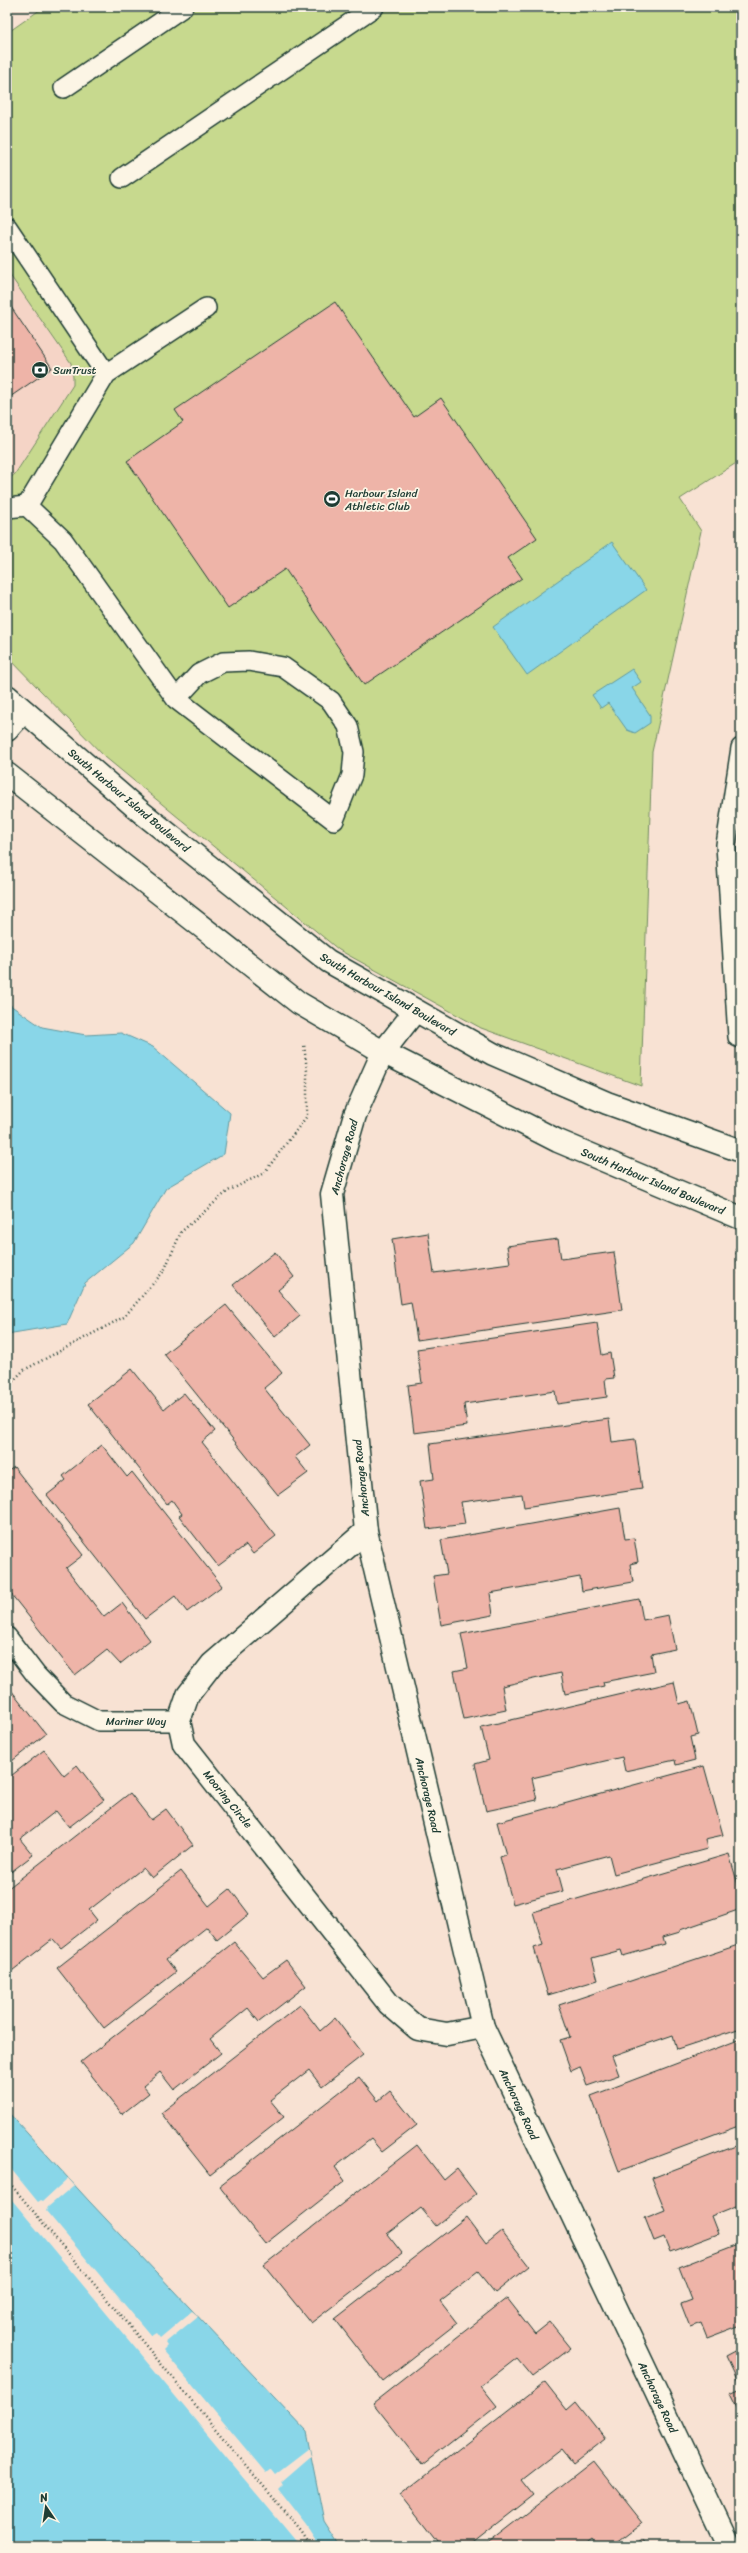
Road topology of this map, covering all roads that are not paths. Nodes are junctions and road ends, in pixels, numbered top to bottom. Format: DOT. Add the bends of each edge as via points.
graph roads {
  1 [pos="183,7"];
  2 [pos="374,7"];
  3 [pos="64,88"];
  4 [pos="122,178"];
  5 [pos="7,227"];
  6 [pos="206,308"];
  7 [pos="106,374"];
  8 [pos="27,506"];
  9 [pos="7,508"];
  10 [pos="7,696"];
  11 [pos="176,699"];
  12 [pos="24,711"];
  13 [pos="7,730"];
  14 [pos="741,748"];
  15 [pos="7,774"];
  16 [pos="415,1011"];
  17 [pos="741,1038"];
  18 [pos="383,1052"];
  19 [pos="741,1151"];
  20 [pos="741,1218"];
  21 [pos="366,1531"];
  22 [pos="7,1637"];
  23 [pos="179,1721"];
  24 [pos="483,2027"];
  25 [pos="729,2546"];
  1 -- 3 [label="lane"];
  2 -- 4 [label="lane"];
  5 -- 7 [label="lane"];
  6 -- 7 [label="lane"];
  7 -- 8 [label="lane"];
  8 -- 9 [label="lane"];
  8 -- 11 [label="lane" via="63,540"];
  10 -- 12 [label="street, South Harbour Island Boulevard"];
  11 -- 11 [label="lane" via="189,709 334,820 352,776 354,752 348,726 331,701 284,667 249,661 223,662 199,674"];
  12 -- 13 [label="street"];
  12 -- 16 [label="street, South Harbour Island Boulevard" via="141,812 328,961"];
  14 -- 17 [label="lane" via="726,845 738,1038"];
  15 -- 18 [label="street, South Harbour Island Boulevard" via="299,1003"];
  16 -- 18 [label="street, Anchorage Road"];
  16 -- 19 [label="street, South Harbour Island Boulevard" via="494,1054 607,1103"];
  18 -- 20 [label="street, South Harbour Island Boulevard" via="558,1142"];
  18 -- 21 [label="street, Anchorage Road" via="355,1115 332,1194"];
  21 -- 23 [label="street" via="212,1664 188,1695"];
  21 -- 24 [label="street, Anchorage Road"];
  22 -- 23 [label="lane, Mariner Way" via="36,1675 63,1703 99,1720"];
  23 -- 24 [label="street, Mooring Circle" via="184,1744 389,2004 418,2029 447,2034"];
  24 -- 25 [label="street, Anchorage Road"];
}
